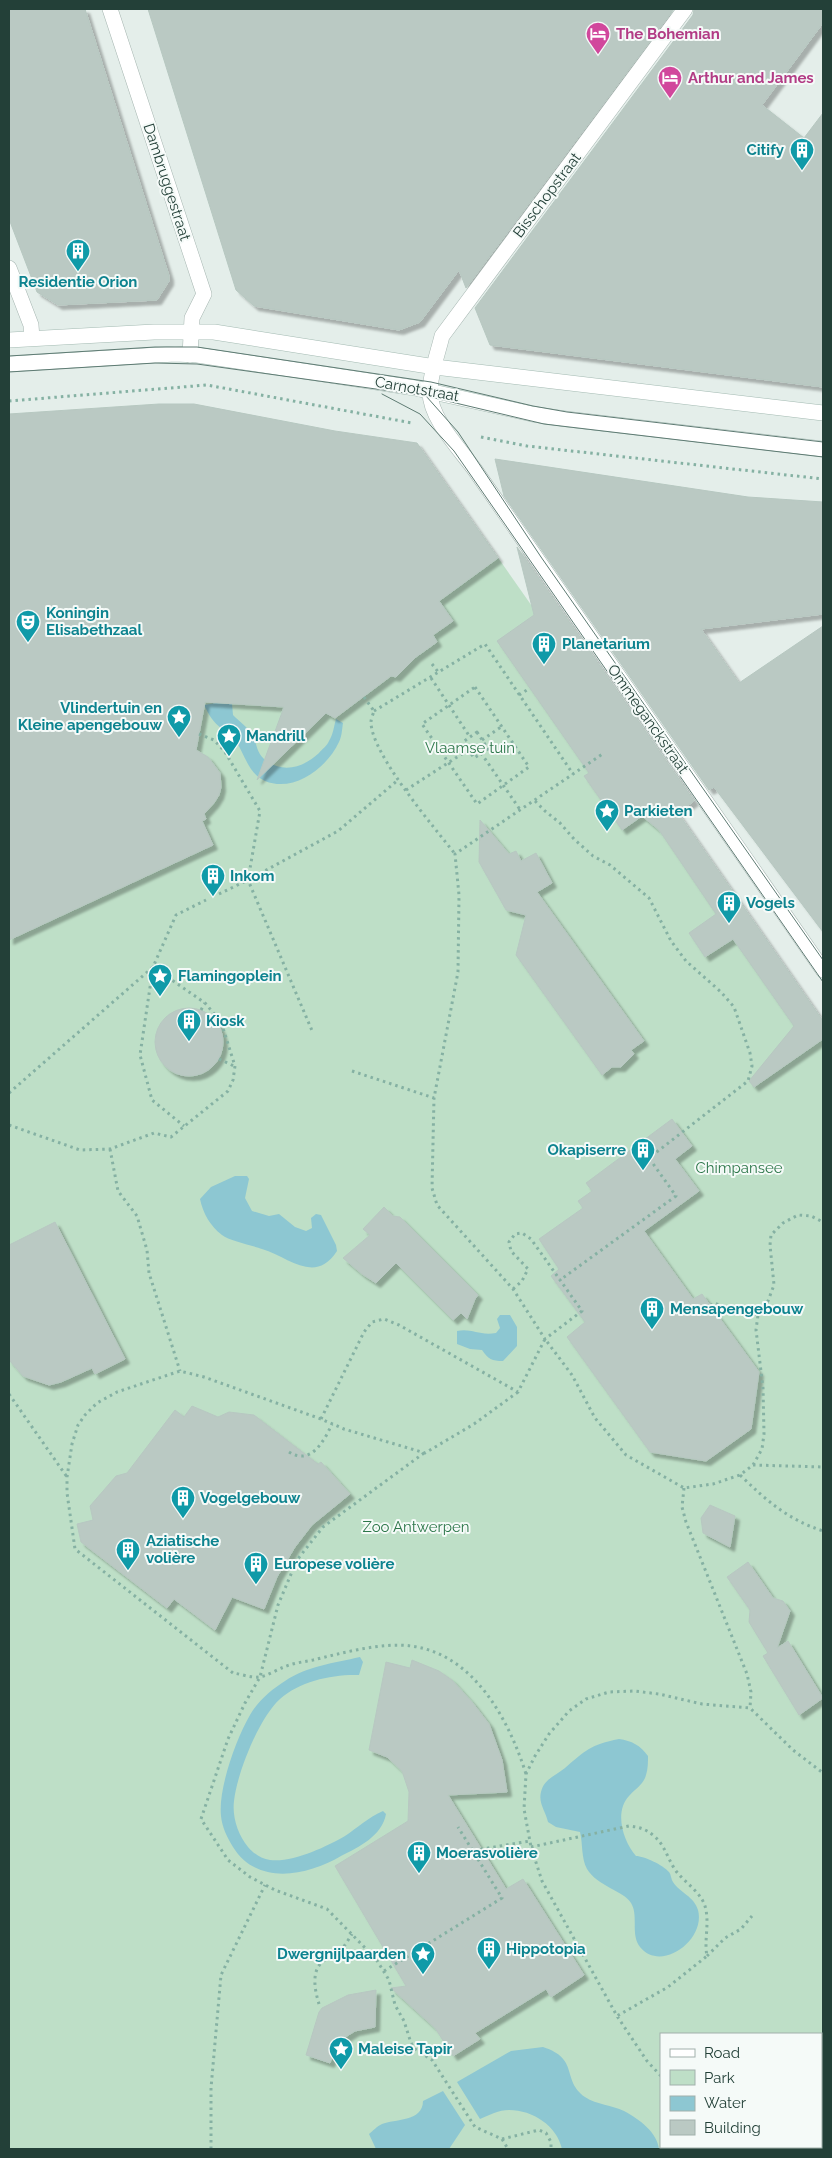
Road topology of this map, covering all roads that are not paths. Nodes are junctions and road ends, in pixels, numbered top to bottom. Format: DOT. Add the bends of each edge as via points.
graph roads {
  1 [pos="110,9"];
  2 [pos="683,10"];
  3 [pos="9,268"];
  4 [pos="191,331"];
  5 [pos="32,338"];
  6 [pos="9,340"];
  7 [pos="190,355"];
  8 [pos="9,364"];
  9 [pos="435,367"];
  10 [pos="430,391"];
  11 [pos="823,414"];
  12 [pos="823,450"];
  13 [pos="823,970"];
  1 -- 4 [label="main road, Dambruggestraat" via="204,294 192,318"];
  2 -- 9 [label="main road, Bisschopstraat" via="442,336"];
  3 -- 5 [label="main road" via="31,325"];
  4 -- 5 [label="main road, Carnotstraat"];
  4 -- 7 [label="main road, Dambruggestraat"];
  4 -- 9 [label="main road, Carnotstraat" via="237,334"];
  5 -- 6 [label="main road, Carnotstraat"];
  7 -- 8 [label="main road, Carnotstraat"];
  7 -- 10 [label="main road, Carnotstraat"];
  9 -- 10 [label="main road, Bisschopstraat"];
  9 -- 11 [label="main road, Carnotstraat"];
  10 -- 12 [label="main road, Carnotstraat" via="532,414"];
  10 -- 13 [label="main road, Ommeganckstraat" via="430,401 438,421"];
}
